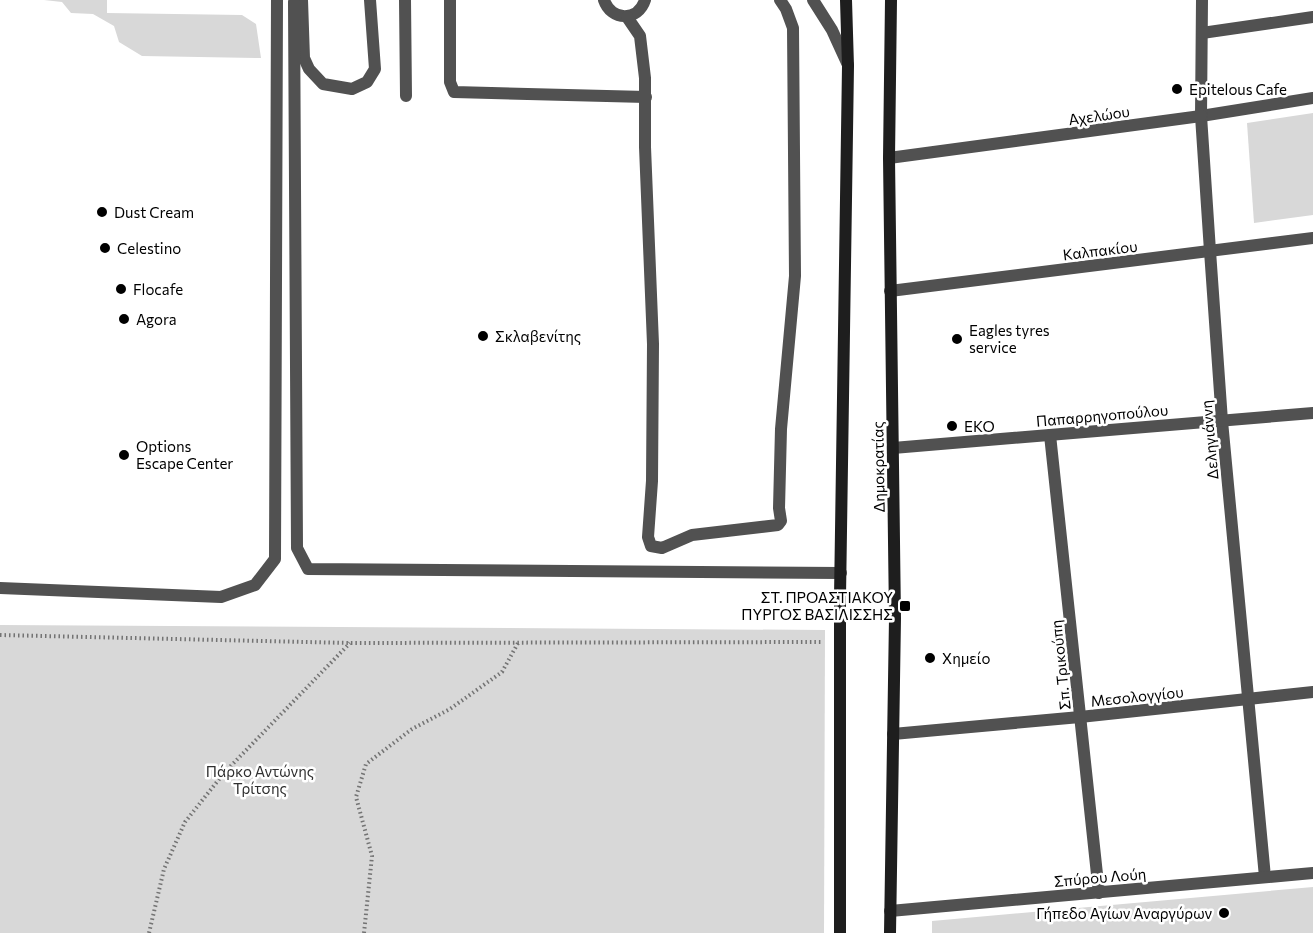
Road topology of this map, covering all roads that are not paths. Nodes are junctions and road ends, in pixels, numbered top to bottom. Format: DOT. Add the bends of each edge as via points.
graph roads {
  1 [pos="277,0"];
  2 [pos="370,0"];
  3 [pos="405,0"];
  4 [pos="450,0"];
  5 [pos="604,0"];
  6 [pos="645,0"];
  7 [pos="780,0"];
  8 [pos="813,0"];
  9 [pos="846,0"];
  10 [pos="891,0"];
  11 [pos="1202,0"];
  12 [pos="298,1"];
  13 [pos="627,17"];
  14 [pos="1313,17"];
  15 [pos="1202,33"];
  16 [pos="848,66"];
  17 [pos="406,96"];
  18 [pos="646,97"];
  19 [pos="1313,98"];
  20 [pos="1201,116"];
  21 [pos="889,158"];
  22 [pos="1313,238"];
  23 [pos="1210,252"];
  24 [pos="890,291"];
  25 [pos="1313,413"];
  26 [pos="1222,421"];
  27 [pos="1050,435"];
  28 [pos="893,448"];
  29 [pos="840,573"];
  30 [pos="0,588"];
  31 [pos="1313,692"];
  32 [pos="1247,699"];
  33 [pos="1080,717"];
  34 [pos="893,734"];
  35 [pos="1313,873"];
  36 [pos="1265,877"];
  37 [pos="1099,893"];
  38 [pos="890,911"];
  39 [pos="840,933"];
  40 [pos="890,933"];
  1 -- 30 [label="street" via="275,559 255,585 221,597"];
  2 -- 12 [label="street" via="375,69 367,82 352,89 323,84 309,69 304,58"];
  3 -- 17 [label="street"];
  4 -- 18 [label="street" via="450,82 454,92"];
  5 -- 13 [label="street" via="614,14"];
  6 -- 13 [label="street" via="640,10"];
  7 -- 18 [label="street" via="793,28 795,276 781,429 781,521 778,525 692,535 662,548 651,546 648,537 652,344"];
  8 -- 16 [label="street"];
  9 -- 16 [label="main road"];
  10 -- 21 [label="main road, Δημοκρατίας"];
  11 -- 15 [label="street, Δεληγιάννη"];
  12 -- 29 [label="street" via="297,548 308,569"];
  13 -- 18 [label="street" via="640,36"];
  14 -- 15 [label="street"];
  15 -- 20 [label="street, Δεληγιάννη"];
  16 -- 29 [label="main road"];
  19 -- 20 [label="street, Αχελώου"];
  20 -- 21 [label="street, Αχελώου"];
  20 -- 23 [label="street, Δεληγιάννη"];
  21 -- 24 [label="main road, Δημοκρατίας"];
  22 -- 23 [label="street, Καλπακίου"];
  23 -- 24 [label="street, Καλπακίου"];
  23 -- 26 [label="street, Δεληγιάννη"];
  24 -- 28 [label="main road, Δημοκρατίας"];
  25 -- 26 [label="street, Παπαρρηγοπούλου"];
  26 -- 27 [label="street, Παπαρρηγοπούλου"];
  26 -- 32 [label="street, Δεληγιάννη"];
  27 -- 28 [label="street, Παπαρρηγοπούλου"];
  27 -- 33 [label="street, Σπ. Τρικούπη"];
  28 -- 34 [label="main road, Δημοκρατίας"];
  29 -- 39 [label="main road"];
  31 -- 32 [label="street, Μεσολογγίου"];
  32 -- 33 [label="street, Μεσολογγίου"];
  32 -- 36 [label="street, Δεληγιάννη"];
  33 -- 34 [label="street, Μεσολογγίου"];
  33 -- 37 [label="street, Σπ. Τρικούπη"];
  34 -- 38 [label="main road, Δημοκρατίας"];
  35 -- 36 [label="street, Σπύρου Λούη"];
  36 -- 37 [label="street, Σπύρου Λούη"];
  37 -- 38 [label="street, Σπύρου Λούη"];
  38 -- 40 [label="main road, Δημοκρατίας"];
}
